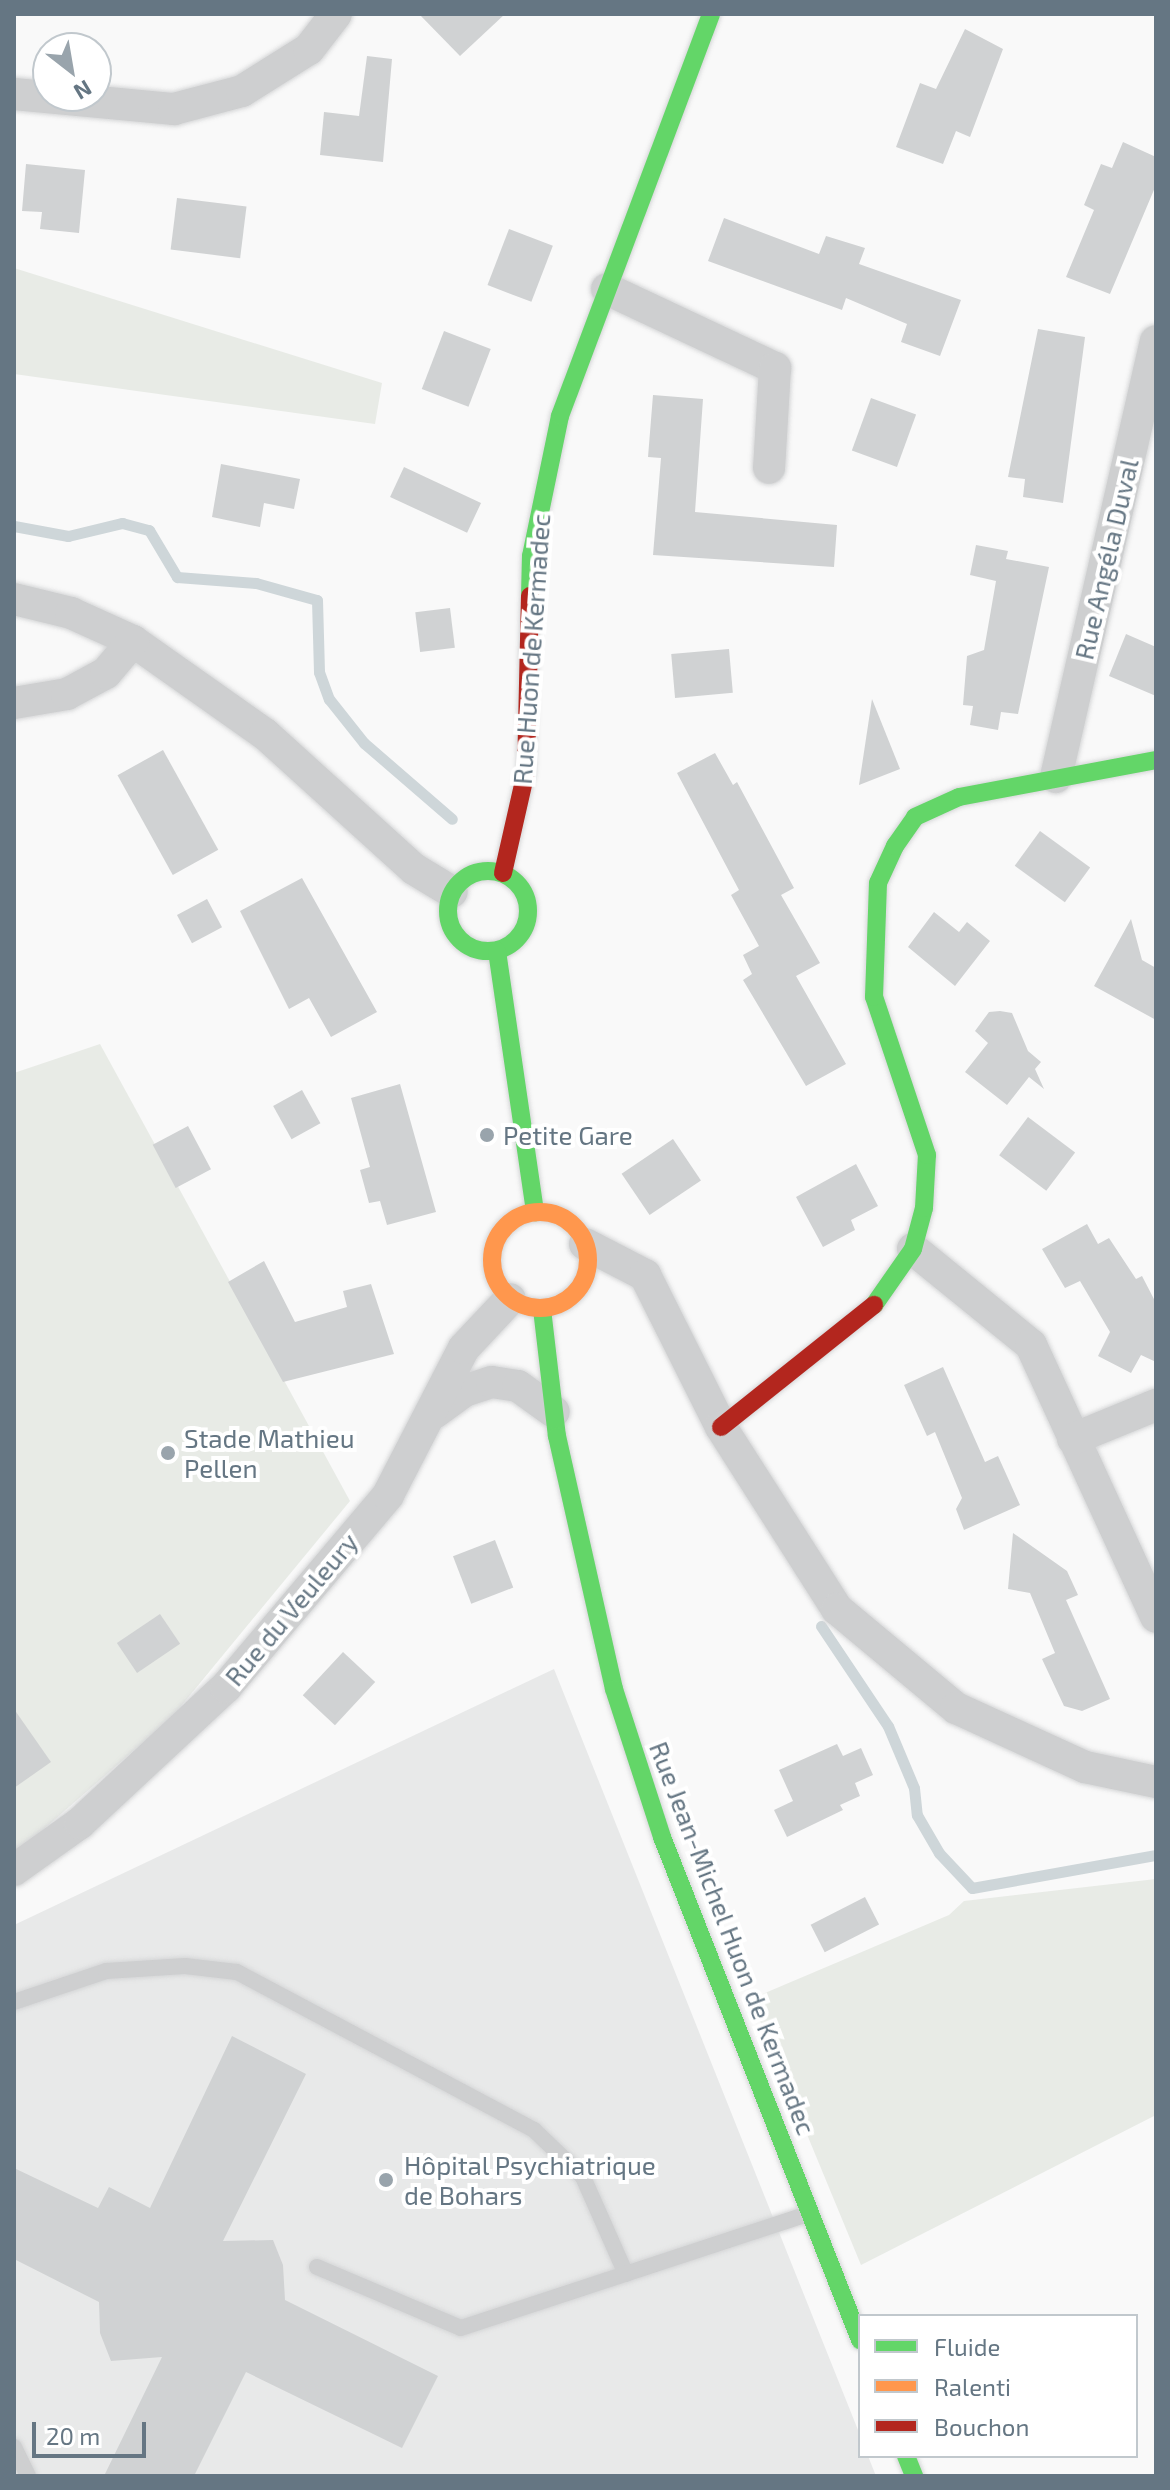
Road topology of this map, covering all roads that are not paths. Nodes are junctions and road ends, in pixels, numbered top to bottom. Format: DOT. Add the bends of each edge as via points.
graph roads {
  1 [pos="336,14"];
  2 [pos="711,14"];
  3 [pos="14,94"];
  4 [pos="607,289"];
  5 [pos="1155,346"];
  6 [pos="769,468"];
  7 [pos="14,599"];
  8 [pos="133,641"];
  9 [pos="14,703"];
  10 [pos="1156,760"];
  11 [pos="1056,777"];
  12 [pos="503,873"];
  13 [pos="452,892"];
  14 [pos="497,951"];
  15 [pos="535,1212"];
  16 [pos="585,1244"];
  17 [pos="913,1249"];
  18 [pos="510,1299"];
  19 [pos="542,1309"];
  20 [pos="1156,1405"];
  21 [pos="554,1412"];
  22 [pos="434,1413"];
  23 [pos="721,1427"];
  24 [pos="1073,1439"];
  25 [pos="1156,1617"];
  26 [pos="1156,1782"];
  27 [pos="14,1870"];
  28 [pos="14,2002"];
  29 [pos="809,2213"];
  30 [pos="317,2267"];
  31 [pos="626,2274"];
  32 [pos="858,2335"];
  33 [pos="14,2447"];
  34 [pos="28,2476"];
  1 -- 3 [label="street" via="309,49 242,91 174,109"];
  2 -- 4 [label="street, Rue Huon de Kermadec"];
  4 -- 6 [label="street" via="775,368"];
  4 -- 12 [label="street, Rue Huon de Kermadec" via="560,416 538,512 531,556 526,772"];
  5 -- 11 [label="street, Rue Angéla Duval"];
  7 -- 8 [label="street" via="71,613"];
  8 -- 9 [label="street" via="106,673 67,694"];
  8 -- 13 [label="street" via="265,734 414,869"];
  10 -- 11 [label="street"];
  11 -- 17 [label="street" via="959,797 915,817 878,883 874,997 927,1155 924,1208"];
  12 -- 13 [label="street" via="483,871 465,877"];
  12 -- 14 [label="street" via="524,895 527,925 515,942"];
  13 -- 14 [label="street" via="447,914 455,936 473,950"];
  14 -- 15 [label="street"];
  15 -- 16 [label="street" via="566,1219"];
  15 -- 18 [label="street" via="501,1230 492,1247 497,1285"];
  16 -- 19 [label="street" via="586,1274 580,1287 570,1298"];
  16 -- 23 [label="street" via="645,1275"];
  17 -- 23 [label="street" via="868,1313"];
  17 -- 24 [label="street" via="1031,1345"];
  18 -- 19 [label="street"];
  18 -- 22 [label="street, Rue du Veuleury" via="464,1348"];
  19 -- 21 [label="street, Rue Jean-Michel Huon de Kermadec"];
  20 -- 24 [label="street"];
  21 -- 22 [label="street" via="518,1386 492,1382 464,1391"];
  21 -- 29 [label="street, Rue Jean-Michel Huon de Kermadec" via="614,1689 662,1837"];
  22 -- 27 [label="street, Rue du Veuleury" via="388,1495 226,1687 80,1823"];
  23 -- 26 [label="street" via="837,1609 956,1708 1085,1767"];
  24 -- 25 [label="street"];
  28 -- 31 [label="lane" via="106,1971 185,1966 237,1972 534,2130 583,2177"];
  29 -- 31 [label="lane"];
  29 -- 32 [label="street, Rue Jean-Michel Huon de Kermadec"];
  30 -- 31 [label="lane" via="461,2328"];
  33 -- 34 [label="lane"];
}
